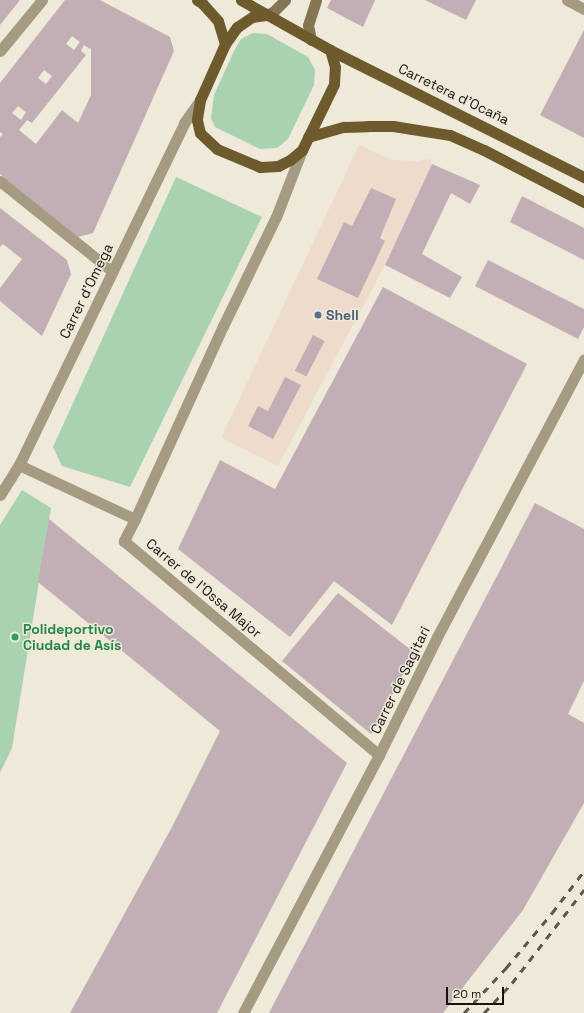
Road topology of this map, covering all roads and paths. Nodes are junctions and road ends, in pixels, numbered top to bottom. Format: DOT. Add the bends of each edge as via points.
graph roads {
  1 [pos="42,0"];
  2 [pos="197,0"];
  3 [pos="241,0"];
  4 [pos="285,0"];
  5 [pos="316,0"];
  6 [pos="567,0"];
  7 [pos="584,9"];
  8 [pos="266,15"];
  9 [pos="311,40"];
  10 [pos="225,44"];
  11 [pos="330,50"];
  12 [pos="0,51"];
  13 [pos="200,100"];
  14 [pos="308,137"];
  15 [pos="302,150"];
  16 [pos="584,177"];
  17 [pos="0,181"];
  18 [pos="584,202"];
  19 [pos="112,272"];
  20 [pos="584,359"];
  21 [pos="19,465"];
  22 [pos="0,495"];
  23 [pos="135,519"];
  24 [pos="379,755"];
  25 [pos="243,1013"];
  1 -- 12 [label="street"];
  2 -- 10 [label="main road" via="218,21"];
  3 -- 8 [label="main road"];
  4 -- 8 [label="main road"];
  5 -- 9 [label="main road" via="308,25"];
  6 -- 7 [label="street"];
  8 -- 9 [label="main road"];
  8 -- 10 [label="main road, Carrer d'Omega" via="244,21"];
  9 -- 11 [label="main road, Carretera d'Ocaña"];
  10 -- 13 [label="main road, Carrer d'Omega"];
  11 -- 14 [label="main road, Carrer d'Omega" via="335,67 334,84"];
  11 -- 16 [label="main road, Carretera d'Ocaña"];
  13 -- 15 [label="main road, Carrer d'Omega" via="196,120 200,133 217,148 233,156 260,167 278,166"];
  13 -- 19 [label="street, Carrer d'Omega" via="184,123"];
  14 -- 15 [label="main road, Carrer d'Omega"];
  14 -- 18 [label="main road" via="344,127 368,126 392,126 450,135"];
  15 -- 23 [label="street, Carrer d'Omega" via="276,217"];
  17 -- 19 [label="street"];
  19 -- 21 [label="street, Carrer d'Omega"];
  20 -- 24 [label="street, Carrer de Sagitari" via="437,637"];
  21 -- 22 [label="street, Carrer d'Omega"];
  21 -- 23 [label="street"];
  23 -- 24 [label="street, Carrer de l'Ossa Major" via="124,541"];
  24 -- 25 [label="street, Carrer de Sagitari"];
}
